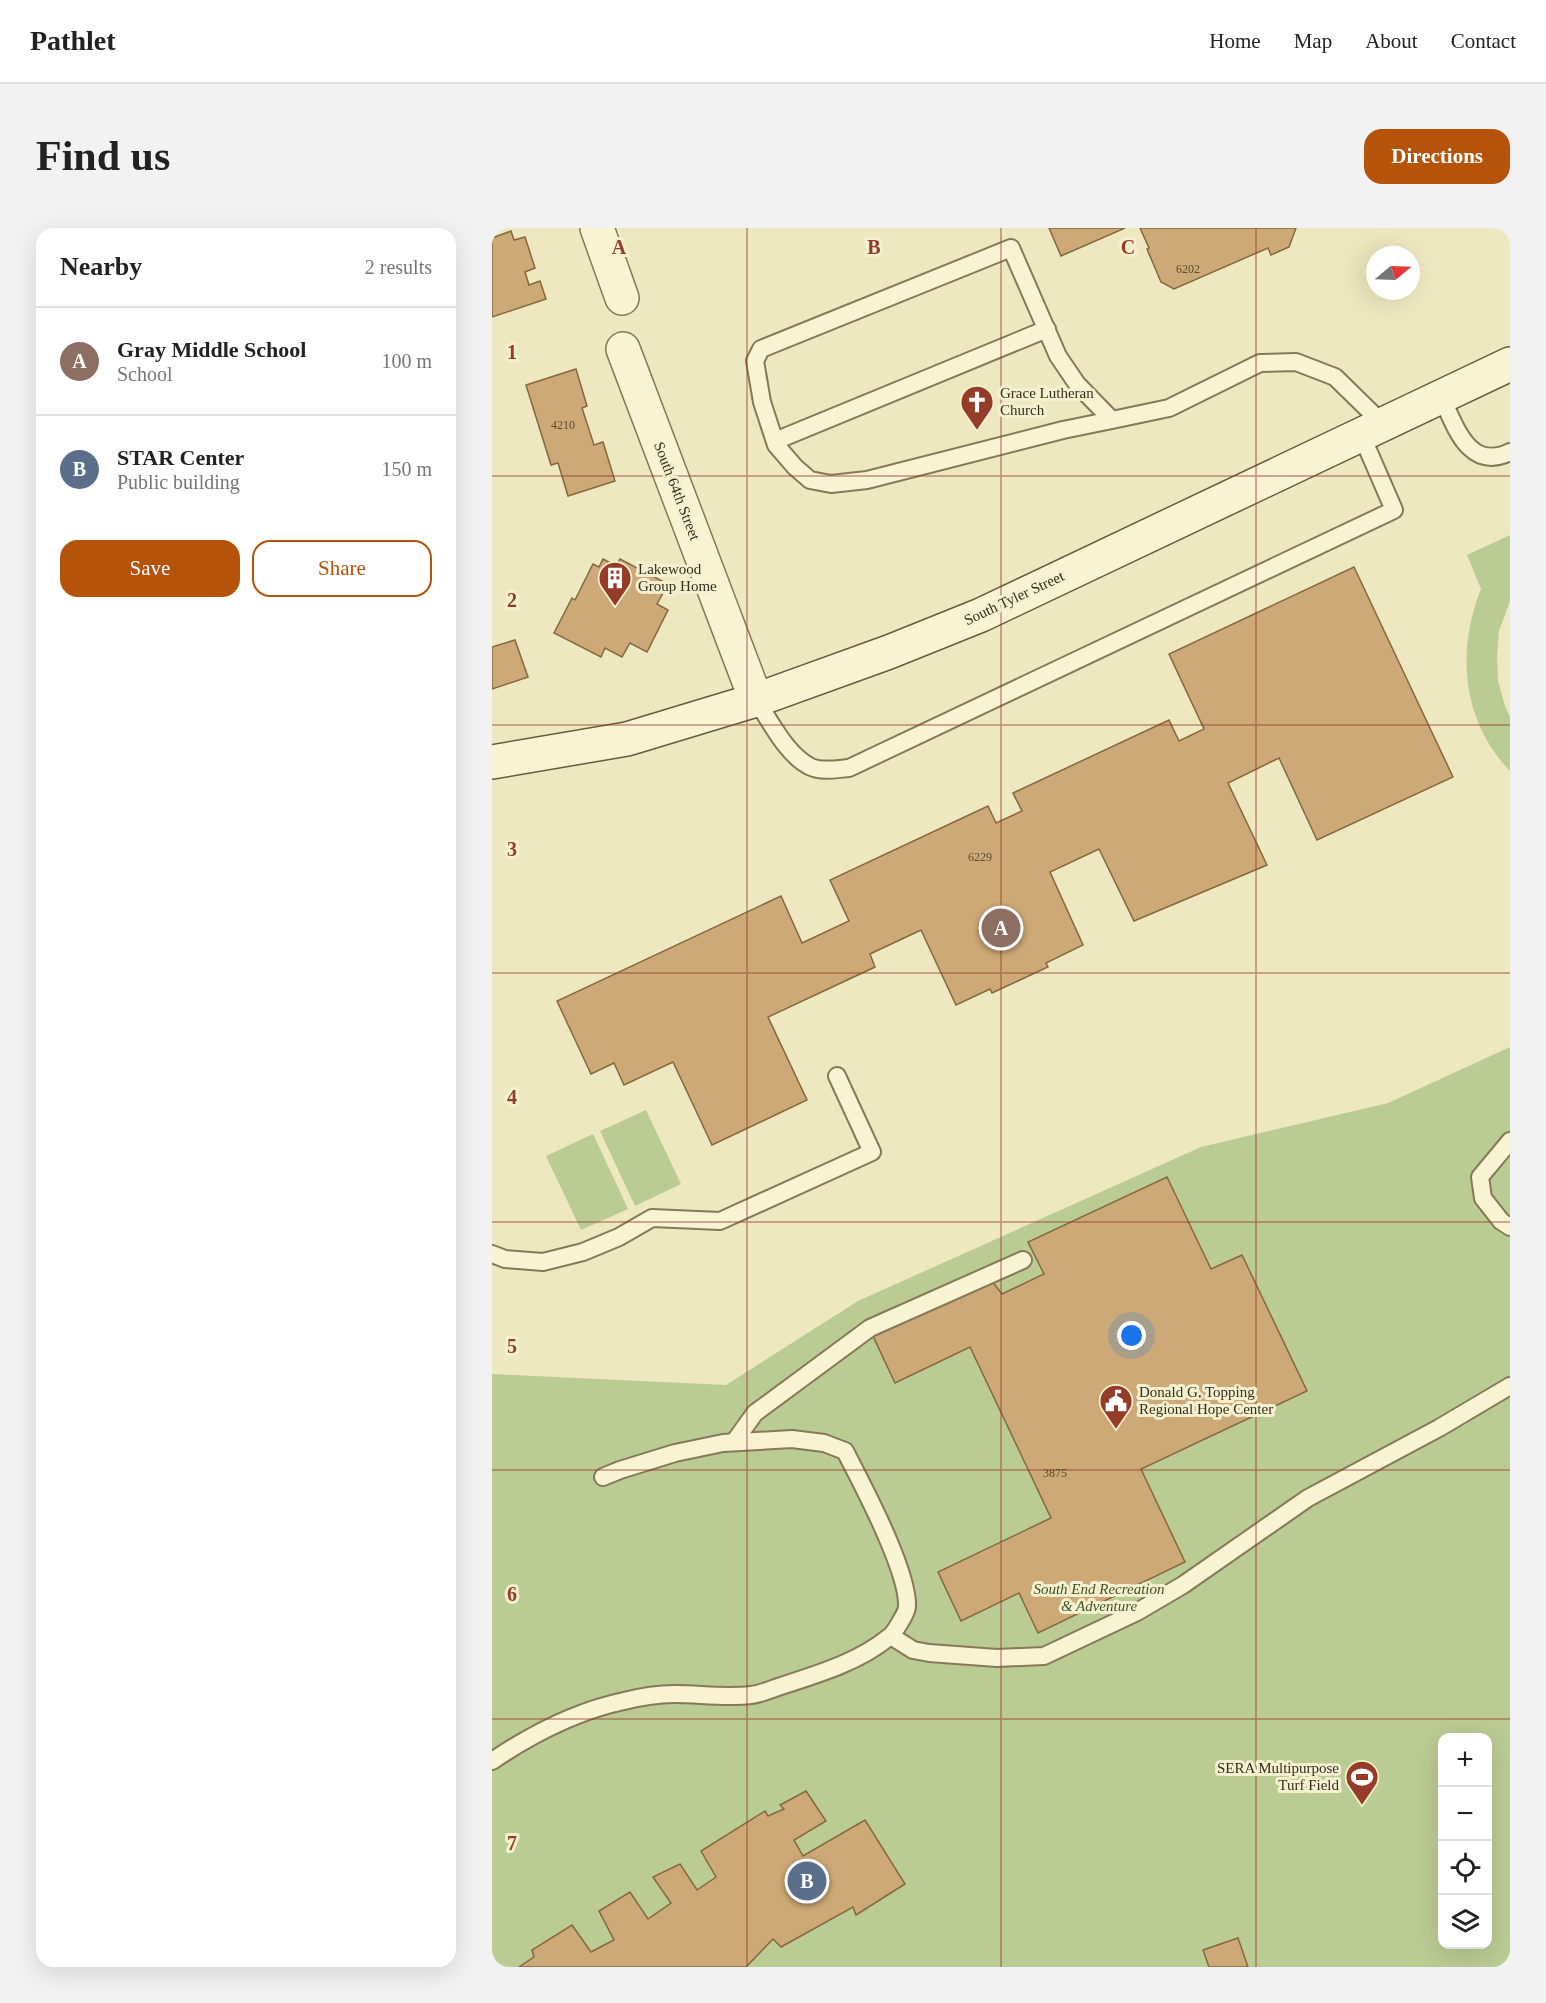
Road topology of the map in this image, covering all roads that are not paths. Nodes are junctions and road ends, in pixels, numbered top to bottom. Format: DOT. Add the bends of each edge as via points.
graph roads {
  1 [pos="597,228"];
  2 [pos="622,298"];
  3 [pos="1047,329"];
  4 [pos="622,349"];
  5 [pos="1510,364"];
  6 [pos="1441,396"];
  7 [pos="1112,420"];
  8 [pos="1372,429"];
  9 [pos="774,441"];
  10 [pos="1510,452"];
  11 [pos="756,700"];
  12 [pos="492,762"];
  13 [pos="837,1076"];
  14 [pos="1510,1141"];
  15 [pos="1510,1227"];
  16 [pos="492,1254"];
  17 [pos="1023,1260"];
  18 [pos="1510,1386"];
  19 [pos="734,1442"];
  20 [pos="603,1477"];
  21 [pos="891,1636"];
  22 [pos="492,1761"];
  1 -- 2 [label="street"];
  3 -- 7 [label="lane" via="1058,356 1077,384"];
  3 -- 9 [label="lane"];
  3 -- 9 [label="lane" via="1011,249 761,349 755,362"];
  4 -- 11 [label="street, South 64th Street"];
  5 -- 6 [label="street, South Tyler Street"];
  6 -- 8 [label="street, South Tyler Street"];
  6 -- 10 [label="lane" via="1468,448 1494,457"];
  7 -- 8 [label="lane" via="1169,408 1260,363 1296,362 1335,377"];
  7 -- 9 [label="lane" via="867,480 831,484 810,480"];
  8 -- 11 [label="street, South Tyler Street" via="981,615"];
  8 -- 11 [label="lane" via="1394,510 849,768 812,768 793,754"];
  11 -- 12 [label="street, South Tyler Street" via="627,739"];
  13 -- 16 [label="lane" via="872,1152 720,1221 652,1218 583,1252 543,1262"];
  14 -- 15 [label="lane" via="1480,1178 1483,1198"];
  17 -- 19 [label="lane" via="870,1328 755,1413"];
  18 -- 21 [label="lane" via="1308,1498 1183,1585 1137,1612 1044,1656 997,1658 929,1653 912,1650"];
  19 -- 20 [label="lane" via="675,1453"];
  19 -- 21 [label="lane" via="792,1440 824,1443 845,1451 904,1582 908,1608"];
  21 -- 22 [label="lane" via="859,1656 813,1676 753,1695 653,1695 580,1714 540,1731"];
}
